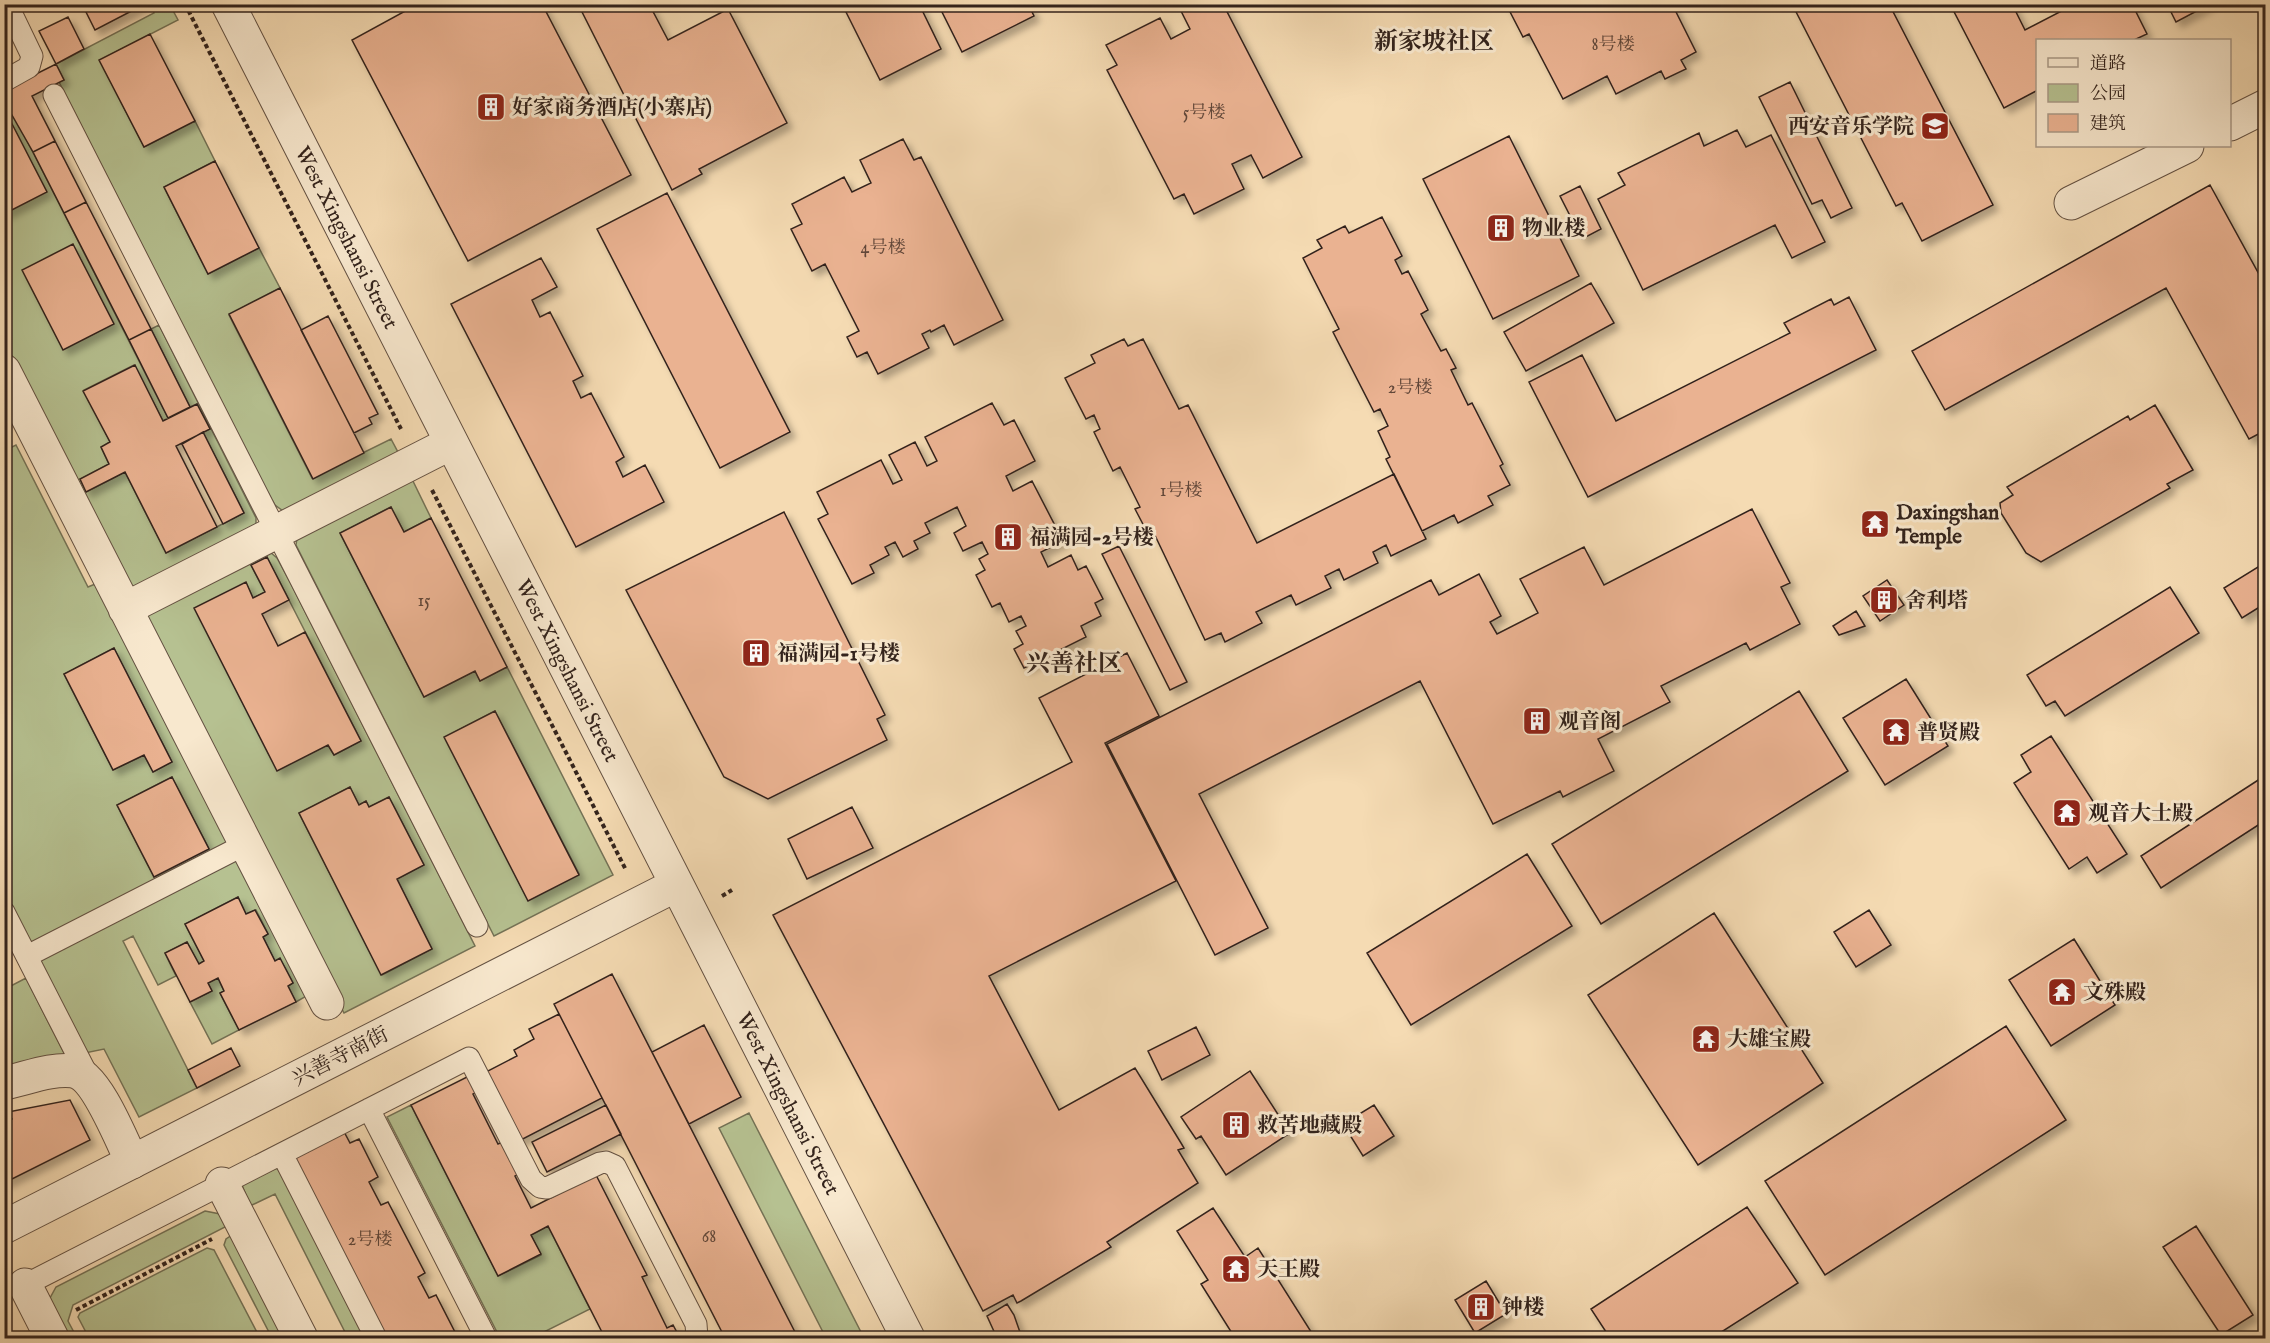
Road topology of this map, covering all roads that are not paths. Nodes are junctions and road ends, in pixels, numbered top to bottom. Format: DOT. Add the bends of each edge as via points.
graph roads {
  1 [pos="7,4"];
  2 [pos="228,4"];
  3 [pos="4,81"];
  4 [pos="54,95"];
  5 [pos="2265,106"];
  6 [pos="2231,123"];
  7 [pos="2185,147"];
  8 [pos="2071,203"];
  9 [pos="4,371"];
  10 [pos="451,443"];
  11 [pos="276,532"];
  12 [pos="126,609"];
  13 [pos="246,844"];
  14 [pos="676,885"];
  15 [pos="4,912"];
  16 [pos="477,926"];
  17 [pos="33,953"];
  18 [pos="327,1003"];
  19 [pos="4,1083"];
  20 [pos="93,1085"];
  21 [pos="369,1109"];
  22 [pos="282,1154"];
  23 [pos="132,1162"];
  24 [pos="222,1184"];
  25 [pos="4,1227"];
  26 [pos="25,1285"];
  27 [pos="63,1327"];
  28 [pos="301,1338"];
  29 [pos="376,1338"];
  30 [pos="486,1338"];
  31 [pos="697,1338"];
  32 [pos="908,1338"];
  1 -- 3 [label="lane" via="32,56 29,67"];
  2 -- 10 [label="street, West Xingshansi Street"];
  4 -- 11 [label="lane"];
  5 -- 6 [label="street"];
  7 -- 8 [label="street"];
  9 -- 12 [label="street"];
  10 -- 11 [label="street"];
  10 -- 14 [label="street, West Xingshansi Street"];
  11 -- 12 [label="street"];
  11 -- 16 [label="lane"];
  12 -- 13 [label="street"];
  13 -- 17 [label="lane"];
  13 -- 18 [label="street"];
  14 -- 23 [label="street, 兴善寺南街"];
  14 -- 32 [label="street, West Xingshansi Street"];
  15 -- 20 [label="lane"];
  19 -- 20 [label="street" via="72,1071 81,1073"];
  20 -- 23 [label="street"];
  21 -- 22 [label="lane"];
  21 -- 30 [label="lane"];
  21 -- 31 [label="lane" via="469,1058 537,1186 550,1187 600,1163 615,1166 696,1324"];
  22 -- 24 [label="lane"];
  22 -- 29 [label="lane"];
  23 -- 25 [label="street, 兴善寺南街"];
  24 -- 26 [label="lane"];
  24 -- 28 [label="street"];
  26 -- 27 [label="street"];
}
